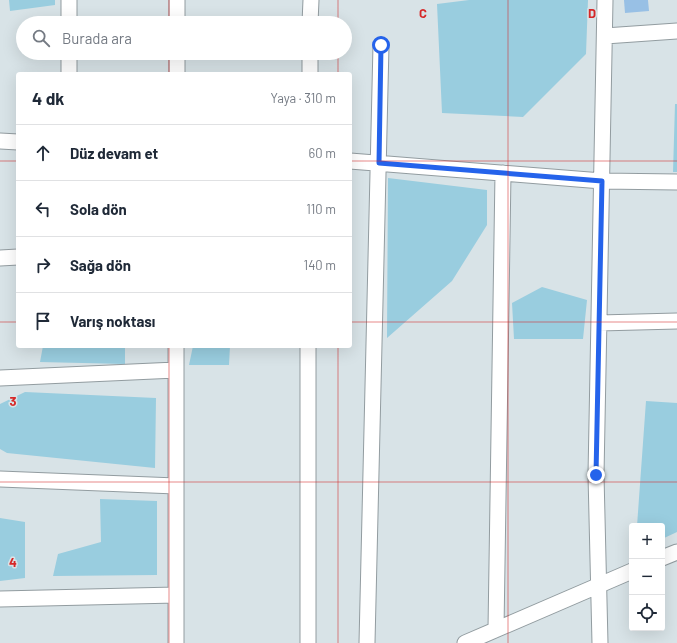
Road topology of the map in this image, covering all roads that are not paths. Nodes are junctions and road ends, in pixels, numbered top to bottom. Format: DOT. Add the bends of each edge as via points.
graph roads {
  1 [pos="69,0"];
  2 [pos="177,0"];
  3 [pos="311,0"];
  4 [pos="606,0"];
  5 [pos="69,16"];
  6 [pos="177,16"];
  7 [pos="310,16"];
  8 [pos="677,31"];
  9 [pos="605,36"];
  10 [pos="381,45"];
  11 [pos="69,60"];
  12 [pos="177,60"];
  13 [pos="310,60"];
  14 [pos="68,72"];
  15 [pos="177,72"];
  16 [pos="310,72"];
  17 [pos="0,142"];
  18 [pos="16,142"];
  19 [pos="352,161"];
  20 [pos="379,163"];
  21 [pos="503,173"];
  22 [pos="602,181"];
  23 [pos="677,182"];
  24 [pos="16,257"];
  25 [pos="0,258"];
  26 [pos="677,321"];
  27 [pos="599,323"];
  28 [pos="176,348"];
  29 [pos="308,348"];
  30 [pos="176,370"];
  31 [pos="0,378"];
  32 [pos="0,479"];
  33 [pos="176,486"];
  34 [pos="677,552"];
  35 [pos="665,557"];
  36 [pos="629,572"];
  37 [pos="598,585"];
  38 [pos="176,595"];
  39 [pos="0,599"];
  40 [pos="496,629"];
  41 [pos="176,643"];
  42 [pos="308,643"];
  43 [pos="367,643"];
  44 [pos="465,643"];
  45 [pos="600,643"];
  1 -- 5 [label="street"];
  2 -- 6 [label="street"];
  3 -- 7 [label="street"];
  4 -- 9 [label="street"];
  8 -- 9 [label="street"];
  9 -- 22 [label="street"];
  10 -- 20 [label="street"];
  11 -- 14 [label="street"];
  12 -- 15 [label="street"];
  13 -- 16 [label="street"];
  17 -- 18 [label="street"];
  19 -- 20 [label="street"];
  20 -- 21 [label="street"];
  20 -- 43 [label="street"];
  21 -- 22 [label="street"];
  21 -- 40 [label="street"];
  22 -- 23 [label="street"];
  22 -- 27 [label="street"];
  24 -- 25 [label="street"];
  26 -- 27 [label="street"];
  27 -- 37 [label="street" via="596,475"];
  28 -- 30 [label="street"];
  29 -- 42 [label="street"];
  30 -- 31 [label="street"];
  30 -- 33 [label="street"];
  32 -- 33 [label="street"];
  33 -- 38 [label="street"];
  34 -- 35 [label="street"];
  36 -- 37 [label="street"];
  37 -- 40 [label="street"];
  37 -- 45 [label="street"];
  38 -- 39 [label="street"];
  38 -- 41 [label="street"];
  40 -- 44 [label="street"];
}
